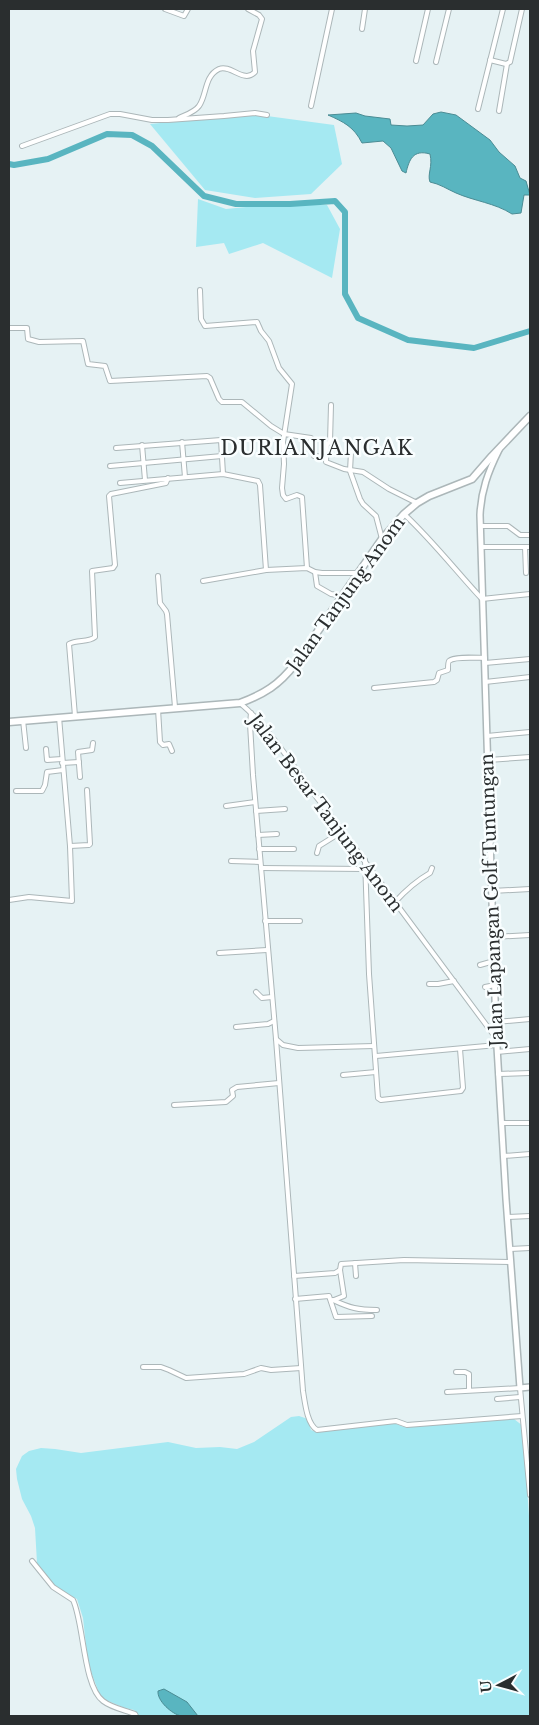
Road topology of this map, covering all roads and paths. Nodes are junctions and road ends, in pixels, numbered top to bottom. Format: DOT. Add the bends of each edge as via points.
graph roads {
  1 [pos="165,9"];
  2 [pos="188,9"];
  3 [pos="248,9"];
  4 [pos="332,9"];
  5 [pos="365,9"];
  6 [pos="428,9"];
  7 [pos="449,9"];
  8 [pos="503,9"];
  9 [pos="522,9"];
  10 [pos="362,29"];
  11 [pos="490,60"];
  12 [pos="416,61"];
  13 [pos="436,62"];
  14 [pos="507,64"];
  15 [pos="311,106"];
  16 [pos="478,109"];
  17 [pos="499,111"];
  18 [pos="267,115"];
  19 [pos="178,119"];
  20 [pos="22,146"];
  21 [pos="200,290"];
  22 [pos="9,328"];
  23 [pos="331,405"];
  24 [pos="530,416"];
  25 [pos="284,434"];
  26 [pos="182,442"];
  27 [pos="142,445"];
  28 [pos="116,448"];
  29 [pos="499,450"];
  30 [pos="351,452"];
  31 [pos="222,456"];
  32 [pos="183,458"];
  33 [pos="325,458"];
  34 [pos="144,462"];
  35 [pos="110,466"];
  36 [pos="350,471"];
  37 [pos="222,474"];
  38 [pos="184,476"];
  39 [pos="168,478"];
  40 [pos="146,480"];
  41 [pos="120,483"];
  42 [pos="417,503"];
  43 [pos="404,514"];
  44 [pos="480,526"];
  45 [pos="530,535"];
  46 [pos="382,539"];
  47 [pos="481,546"];
  48 [pos="528,547"];
  49 [pos="307,568"];
  50 [pos="266,570"];
  51 [pos="315,572"];
  52 [pos="358,572"];
  53 [pos="526,573"];
  54 [pos="158,576"];
  55 [pos="203,581"];
  56 [pos="530,594"];
  57 [pos="342,596"];
  58 [pos="482,599"];
  59 [pos="530,659"];
  60 [pos="485,661"];
  61 [pos="530,677"];
  62 [pos="485,682"];
  63 [pos="374,688"];
  64 [pos="240,703"];
  65 [pos="175,707"];
  66 [pos="158,709"];
  67 [pos="251,713"];
  68 [pos="75,716"];
  69 [pos="59,717"];
  70 [pos="22,720"];
  71 [pos="9,722"];
  72 [pos="530,732"];
  73 [pos="487,736"];
  74 [pos="93,743"];
  75 [pos="26,748"];
  76 [pos="46,749"];
  77 [pos="172,751"];
  78 [pos="530,757"];
  79 [pos="488,760"];
  80 [pos="62,761"];
  81 [pos="79,762"];
  82 [pos="63,770"];
  83 [pos="80,777"];
  84 [pos="87,790"];
  85 [pos="16,791"];
  86 [pos="255,802"];
  87 [pos="226,806"];
  88 [pos="285,809"];
  89 [pos="256,811"];
  90 [pos="343,831"];
  91 [pos="277,834"];
  92 [pos="258,835"];
  93 [pos="70,846"];
  94 [pos="259,849"];
  95 [pos="294,849"];
  96 [pos="317,853"];
  97 [pos="365,860"];
  98 [pos="231,861"];
  99 [pos="260,862"];
  100 [pos="261,868"];
  101 [pos="432,868"];
  102 [pos="364,869"];
  103 [pos="530,889"];
  104 [pos="492,891"];
  105 [pos="9,900"];
  106 [pos="395,902"];
  107 [pos="266,921"];
  108 [pos="300,921"];
  109 [pos="530,935"];
  110 [pos="494,937"];
  111 [pos="267,950"];
  112 [pos="219,953"];
  113 [pos="494,961"];
  114 [pos="480,965"];
  115 [pos="454,981"];
  116 [pos="430,984"];
  117 [pos="495,985"];
  118 [pos="485,987"];
  119 [pos="256,992"];
  120 [pos="272,997"];
  121 [pos="530,1019"];
  122 [pos="274,1020"];
  123 [pos="496,1022"];
  124 [pos="236,1027"];
  125 [pos="276,1039"];
  126 [pos="497,1042"];
  127 [pos="374,1046"];
  128 [pos="460,1049"];
  129 [pos="530,1049"];
  130 [pos="497,1052"];
  131 [pos="376,1056"];
  132 [pos="376,1072"];
  133 [pos="530,1073"];
  134 [pos="498,1074"];
  135 [pos="343,1076"];
  136 [pos="279,1083"];
  137 [pos="174,1105"];
  138 [pos="502,1123"];
  139 [pos="530,1124"];
  140 [pos="530,1154"];
  141 [pos="504,1156"];
  142 [pos="530,1216"];
  143 [pos="507,1217"];
  144 [pos="530,1248"];
  145 [pos="510,1249"];
  146 [pos="511,1262"];
  147 [pos="355,1263"];
  148 [pos="340,1270"];
  149 [pos="294,1276"];
  150 [pos="356,1276"];
  151 [pos="295,1299"];
  152 [pos="333,1300"];
  153 [pos="377,1310"];
  154 [pos="372,1316"];
  155 [pos="142,1367"];
  156 [pos="301,1368"];
  157 [pos="456,1372"];
  158 [pos="530,1387"];
  159 [pos="520,1388"];
  160 [pos="469,1390"];
  161 [pos="447,1392"];
  162 [pos="520,1397"];
  163 [pos="497,1399"];
  164 [pos="522,1416"];
  165 [pos="530,1495"];
  166 [pos="32,1561"];
  167 [pos="136,1716"];
  1 -- 2 [label="street" via="184,16"];
  3 -- 19 [label="street" via="262,19 253,51 256,72 246,76 224,68 218,70 209,79 196,110"];
  4 -- 15 [label="street"];
  5 -- 10 [label="street"];
  6 -- 12 [label="street"];
  7 -- 13 [label="street"];
  8 -- 11 [label="street"];
  9 -- 14 [label="street"];
  11 -- 14 [label="street"];
  11 -- 16 [label="street"];
  14 -- 17 [label="street"];
  18 -- 19 [label="street" via="255,113"];
  19 -- 20 [label="street" via="152,120 110,114"];
  21 -- 25 [label="street" via="201,319 205,326 253,321 259,324 269,341 279,368 292,384"];
  22 -- 25 [label="street" via="27,328 28,339 39,342 83,340 88,364 105,366 110,381 207,376 222,402 242,402"];
  23 -- 33 [label="street" via="330,442"];
  24 -- 29 [label="main road, Jalan Lapangan Golf Tuntungan"];
  25 -- 33 [label="street" via="311,438 314,456"];
  25 -- 49 [label="street" via="283,495 287,499 302,496"];
  26 -- 27 [label="street"];
  26 -- 31 [label="street" via="221,440"];
  26 -- 32 [label="street"];
  27 -- 28 [label="street"];
  27 -- 34 [label="street"];
  29 -- 42 [label="main road, Jalan Tanjung Anom" via="472,479"];
  29 -- 44 [label="street, Jalan Lapangan Golf Tuntungan" via="482,492"];
  30 -- 36 [label="street"];
  31 -- 32 [label="street"];
  31 -- 37 [label="street"];
  32 -- 34 [label="street"];
  32 -- 38 [label="street"];
  33 -- 36 [label="street" via="327,463"];
  34 -- 35 [label="street"];
  34 -- 40 [label="street"];
  36 -- 42 [label="street" via="363,472"];
  36 -- 46 [label="street" via="360,499 376,516"];
  37 -- 38 [label="street"];
  37 -- 50 [label="street" via="259,481"];
  38 -- 39 [label="street"];
  39 -- 40 [label="street"];
  39 -- 68 [label="street" via="166,483 109,496 115,565 92,571 95,637 69,646"];
  40 -- 41 [label="street"];
  42 -- 43 [label="main road, Jalan Tanjung Anom"];
  43 -- 46 [label="main road, Jalan Tanjung Anom"];
  43 -- 58 [label="street"];
  44 -- 45 [label="street" via="508,526 520,535"];
  44 -- 47 [label="street, Jalan Lapangan Golf Tuntungan"];
  46 -- 52 [label="main road, Jalan Tanjung Anom"];
  47 -- 48 [label="street"];
  47 -- 58 [label="street, Jalan Lapangan Golf Tuntungan"];
  48 -- 53 [label="street"];
  49 -- 50 [label="street"];
  49 -- 51 [label="street"];
  50 -- 55 [label="street"];
  51 -- 52 [label="street"];
  51 -- 57 [label="street" via="317,586"];
  52 -- 57 [label="main road, Jalan Tanjung Anom"];
  54 -- 65 [label="street" via="160,603 167,614"];
  56 -- 58 [label="street"];
  57 -- 64 [label="main road, Jalan Tanjung Anom" via="286,676 273,687"];
  58 -- 60 [label="street, Jalan Lapangan Golf Tuntungan"];
  59 -- 60 [label="street"];
  60 -- 62 [label="street, Jalan Lapangan Golf Tuntungan"];
  60 -- 63 [label="street" via="457,658 450,660 448,670 439,673 434,682"];
  61 -- 62 [label="street"];
  62 -- 73 [label="street, Jalan Lapangan Golf Tuntungan"];
  64 -- 65 [label="main road, Jalan Besar Tanjung Anom"];
  64 -- 67 [label="street, Jalan Besar Tanjung Anom"];
  65 -- 66 [label="main road, Jalan Besar Tanjung Anom"];
  66 -- 68 [label="main road, Jalan Besar Tanjung Anom"];
  66 -- 77 [label="street" via="160,742 169,744"];
  67 -- 86 [label="street"];
  67 -- 90 [label="street, Jalan Besar Tanjung Anom"];
  68 -- 69 [label="main road, Jalan Besar Tanjung Anom"];
  69 -- 70 [label="main road, Jalan Besar Tanjung Anom"];
  69 -- 80 [label="street"];
  70 -- 71 [label="main road, Jalan Besar Tanjung Anom"];
  70 -- 75 [label="street"];
  72 -- 73 [label="street"];
  73 -- 79 [label="street, Jalan Lapangan Golf Tuntungan"];
  74 -- 81 [label="street" via="92,750 78,752"];
  76 -- 80 [label="street" via="47,760"];
  78 -- 79 [label="street"];
  79 -- 104 [label="street, Jalan Lapangan Golf Tuntungan"];
  80 -- 81 [label="street"];
  80 -- 82 [label="street"];
  81 -- 83 [label="street"];
  82 -- 85 [label="street" via="47,772 42,791"];
  82 -- 93 [label="street"];
  84 -- 93 [label="street" via="90,845"];
  86 -- 87 [label="street"];
  86 -- 89 [label="street"];
  88 -- 89 [label="street"];
  89 -- 92 [label="street"];
  90 -- 96 [label="street" via="319,846"];
  90 -- 97 [label="street, Jalan Besar Tanjung Anom"];
  91 -- 92 [label="street"];
  92 -- 94 [label="street"];
  93 -- 105 [label="street" via="72,900"];
  94 -- 95 [label="street"];
  94 -- 99 [label="street"];
  97 -- 102 [label="street"];
  97 -- 106 [label="street, Jalan Besar Tanjung Anom"];
  98 -- 99 [label="street"];
  99 -- 100 [label="street"];
  100 -- 102 [label="street"];
  100 -- 107 [label="street"];
  101 -- 106 [label="street"];
  102 -- 127 [label="street"];
  103 -- 104 [label="street"];
  104 -- 110 [label="street, Jalan Lapangan Golf Tuntungan"];
  106 -- 115 [label="street, Jalan Besar Tanjung Anom"];
  107 -- 108 [label="street"];
  107 -- 111 [label="street"];
  109 -- 110 [label="street"];
  110 -- 113 [label="street, Jalan Lapangan Golf Tuntungan"];
  111 -- 112 [label="street"];
  111 -- 120 [label="street"];
  113 -- 114 [label="street"];
  113 -- 117 [label="street, Jalan Lapangan Golf Tuntungan"];
  115 -- 116 [label="street"];
  115 -- 126 [label="street, Jalan Besar Tanjung Anom"];
  117 -- 118 [label="street"];
  117 -- 123 [label="street, Jalan Lapangan Golf Tuntungan"];
  119 -- 120 [label="street" via="262,998"];
  120 -- 122 [label="street"];
  121 -- 123 [label="street"];
  122 -- 124 [label="street" via="268,1024"];
  122 -- 125 [label="street"];
  123 -- 126 [label="street, Jalan Lapangan Golf Tuntungan"];
  125 -- 127 [label="street" via="283,1045 298,1048"];
  125 -- 136 [label="street"];
  126 -- 128 [label="street"];
  126 -- 130 [label="street, Jalan Lapangan Golf Tuntungan"];
  127 -- 131 [label="street"];
  128 -- 131 [label="street"];
  128 -- 132 [label="street" via="461,1091 379,1100"];
  129 -- 130 [label="street"];
  130 -- 134 [label="street, Jalan Lapangan Golf Tuntungan"];
  131 -- 132 [label="street"];
  132 -- 135 [label="street"];
  133 -- 134 [label="street"];
  134 -- 138 [label="street, Jalan Lapangan Golf Tuntungan"];
  136 -- 137 [label="street" via="237,1087 226,1102"];
  136 -- 149 [label="street"];
  138 -- 139 [label="street"];
  138 -- 141 [label="street, Jalan Lapangan Golf Tuntungan"];
  140 -- 141 [label="street"];
  141 -- 143 [label="street, Jalan Lapangan Golf Tuntungan"];
  142 -- 143 [label="street"];
  143 -- 145 [label="street, Jalan Lapangan Golf Tuntungan"];
  144 -- 145 [label="street"];
  145 -- 146 [label="street, Jalan Lapangan Golf Tuntungan"];
  146 -- 147 [label="street" via="404,1260"];
  146 -- 159 [label="street, Jalan Lapangan Golf Tuntungan"];
  147 -- 148 [label="street" via="341,1264"];
  147 -- 150 [label="street"];
  148 -- 149 [label="street"];
  148 -- 152 [label="street" via="344,1296"];
  149 -- 151 [label="street"];
  151 -- 152 [label="street" via="329,1296"];
  151 -- 156 [label="street"];
  152 -- 153 [label="street" via="360,1310"];
  152 -- 154 [label="street" via="336,1317"];
  155 -- 156 [label="street" via="161,1367 186,1378 244,1374 261,1368"];
  156 -- 164 [label="street" via="305,1406 317,1430 396,1421 407,1425"];
  157 -- 160 [label="street" via="469,1374"];
  158 -- 159 [label="street"];
  159 -- 160 [label="street"];
  159 -- 162 [label="street"];
  160 -- 161 [label="street"];
  162 -- 163 [label="street"];
  162 -- 164 [label="street"];
  164 -- 165 [label="street"];
  166 -- 167 [label="street" via="53,1587 73,1600 86,1662 99,1697"];
}
